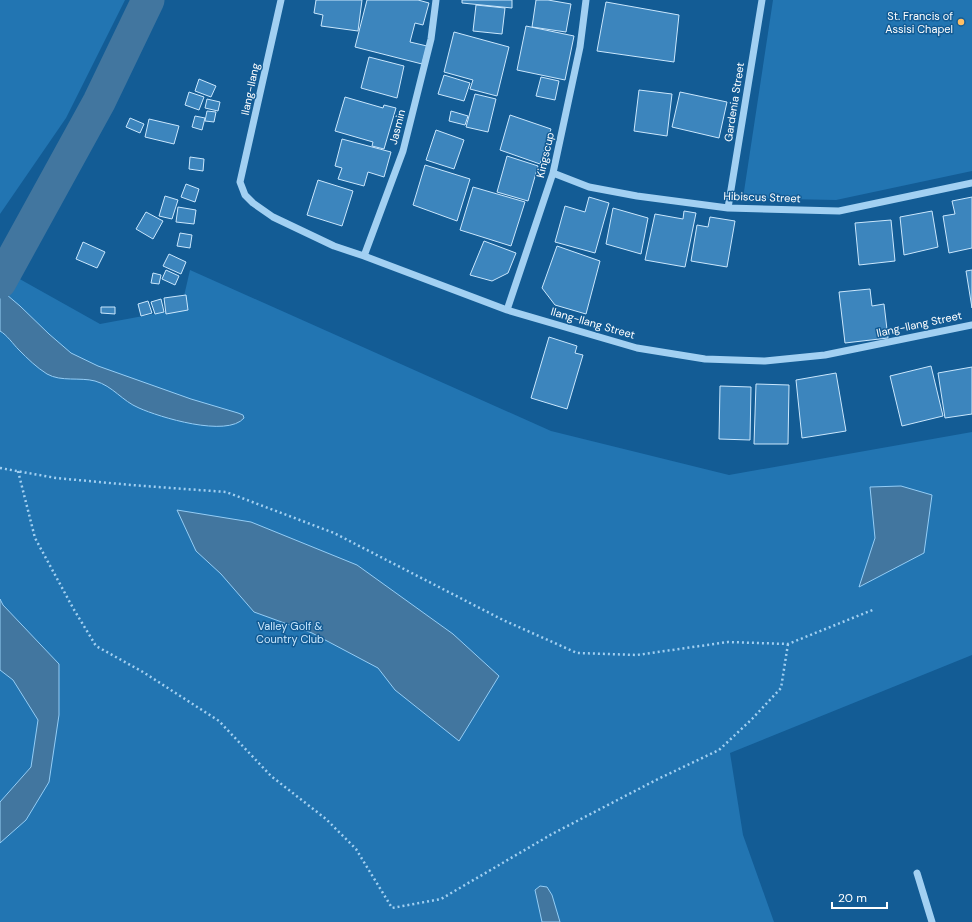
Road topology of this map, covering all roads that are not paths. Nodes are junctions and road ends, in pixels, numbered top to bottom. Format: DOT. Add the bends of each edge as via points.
graph roads {
  1 [pos="281,0"];
  2 [pos="436,0"];
  3 [pos="586,0"];
  4 [pos="762,0"];
  5 [pos="553,173"];
  6 [pos="240,182"];
  7 [pos="972,183"];
  8 [pos="728,208"];
  9 [pos="364,256"];
  10 [pos="507,310"];
  11 [pos="972,324"];
  12 [pos="917,873"];
  13 [pos="932,922"];
  1 -- 6 [label="street, Ilang-Ilang"];
  2 -- 9 [label="street, Jasmin" via="431,39 403,151"];
  3 -- 5 [label="street, Kingscup" via="580,46"];
  4 -- 8 [label="street, Gardenia Street"];
  5 -- 8 [label="street, Hibiscus Street" via="588,187"];
  5 -- 10 [label="street, Kingscup"];
  6 -- 9 [label="street, Ilang-Ilang Street" via="245,195 273,217 334,246"];
  7 -- 8 [label="street, Hibiscus Street" via="839,211"];
  9 -- 10 [label="street, Ilang-Ilang Street"];
  10 -- 11 [label="street, Ilang-Ilang Street" via="637,348 705,359 765,361 825,355"];
  12 -- 13 [label="street"];
}
